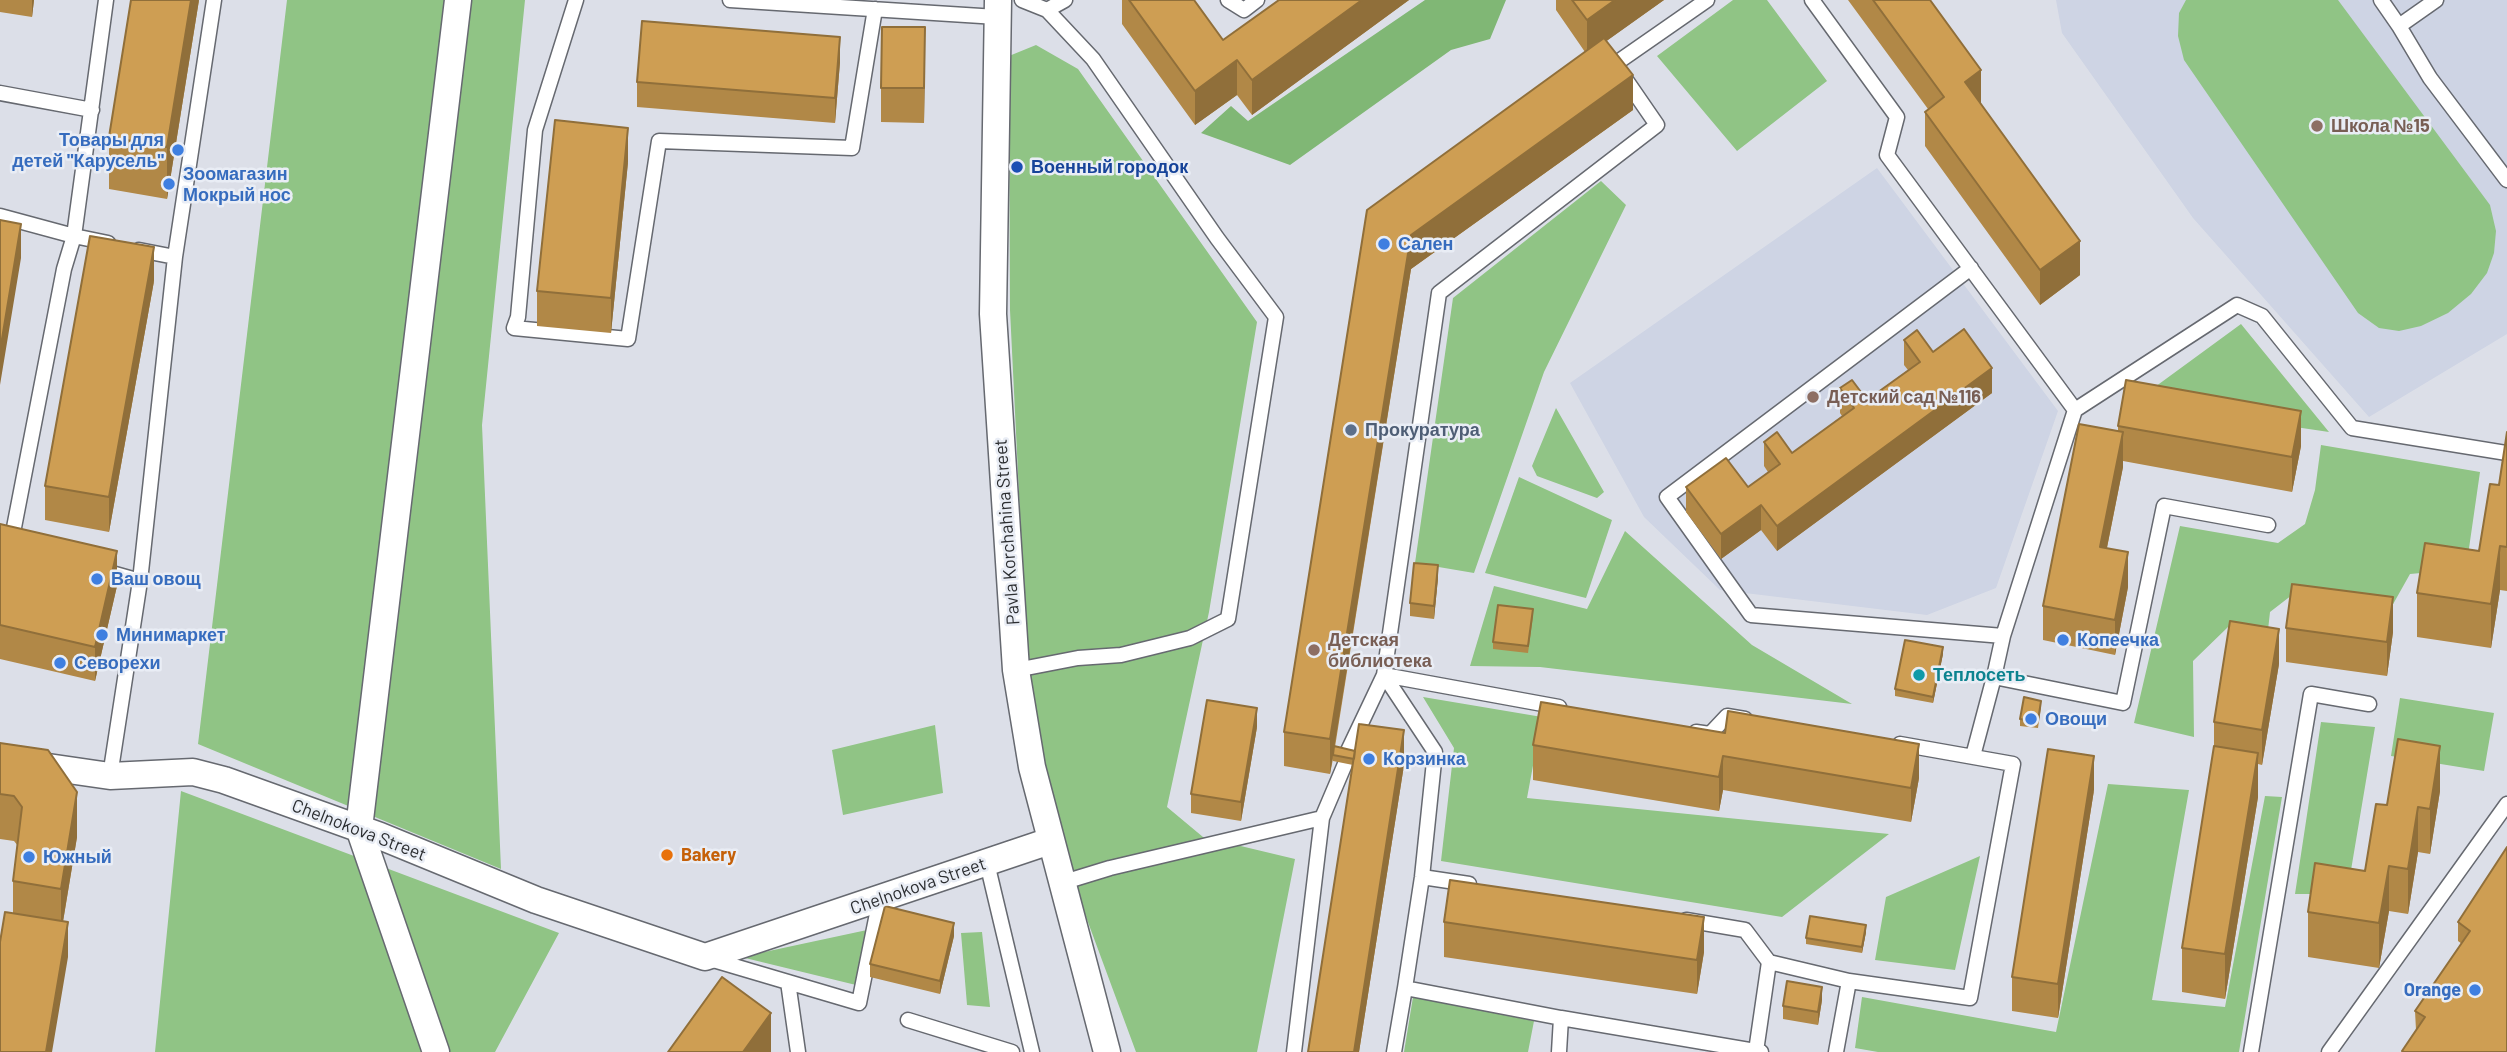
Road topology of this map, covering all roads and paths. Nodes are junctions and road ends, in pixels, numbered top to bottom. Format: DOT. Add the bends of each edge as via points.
graph roads {
  1 [pos="106,0"];
  2 [pos="214,0"];
  3 [pos="458,0"];
  4 [pos="576,0"];
  5 [pos="730,0"];
  6 [pos="1022,0"];
  7 [pos="1065,0"];
  8 [pos="1228,0"];
  9 [pos="1257,0"];
  10 [pos="1707,0"];
  11 [pos="1812,0"];
  12 [pos="2381,0"];
  13 [pos="2437,0"];
  14 [pos="761,1"];
  15 [pos="916,6"];
  16 [pos="997,8"];
  17 [pos="875,9"];
  18 [pos="1047,10"];
  19 [pos="2399,26"];
  20 [pos="0,93"];
  21 [pos="92,110"];
  22 [pos="2507,180"];
  23 [pos="0,216"];
  24 [pos="74,236"];
  25 [pos="175,257"];
  26 [pos="1971,268"];
  27 [pos="2075,410"];
  28 [pos="2507,453"];
  29 [pos="2268,525"];
  30 [pos="11,544"];
  31 [pos="88,566"];
  32 [pos="140,581"];
  33 [pos="2003,636"];
  34 [pos="1016,670"];
  35 [pos="1384,675"];
  36 [pos="1994,677"];
  37 [pos="2369,704"];
  38 [pos="1570,709"];
  39 [pos="1754,720"];
  40 [pos="1684,729"];
  41 [pos="1888,742"];
  42 [pos="1973,756"];
  43 [pos="0,760"];
  44 [pos="110,776"];
  45 [pos="2507,804"];
  46 [pos="1322,818"];
  47 [pos="359,828"];
  48 [pos="1050,841"];
  49 [pos="987,863"];
  50 [pos="1422,877"];
  51 [pos="1062,883"];
  52 [pos="1489,888"];
  53 [pos="880,899"];
  54 [pos="1678,919"];
  55 [pos="705,957"];
  56 [pos="1769,962"];
  57 [pos="1849,981"];
  58 [pos="788,982"];
  59 [pos="1405,988"];
  60 [pos="1562,1018"];
  61 [pos="908,1020"];
  62 [pos="1758,1051"];
  63 [pos="436,1052"];
  64 [pos="798,1052"];
  65 [pos="1012,1052"];
  66 [pos="1032,1052"];
  67 [pos="1107,1052"];
  68 [pos="1294,1052"];
  69 [pos="1394,1052"];
  70 [pos="1559,1052"];
  71 [pos="1836,1052"];
  72 [pos="2251,1052"];
  73 [pos="2329,1052"];
  1 -- 21 [label="lane"];
  2 -- 25 [label="lane"];
  3 -- 47 [label="street"];
  4 -- 17 [label="lane" via="535,130 514,328 628,339 659,141 852,148"];
  5 -- 14 [label="lane"];
  6 -- 18 [label="lane"];
  7 -- 18 [label="lane"];
  8 -- 9 [label="lane" via="1244,10"];
  10 -- 35 [label="lane" via="1615,64 1657,125 1439,293"];
  11 -- 26 [label="lane" via="1897,117 1887,155"];
  12 -- 19 [label="lane"];
  13 -- 19 [label="lane"];
  14 -- 17 [label="lane"];
  15 -- 16 [label="lane"];
  15 -- 17 [label="lane"];
  16 -- 34 [label="street, Pavla Korchahina Street" via="993,314"];
  18 -- 34 [label="lane" via="1093,59 1276,317 1228,619 1190,639 1121,655"];
  19 -- 22 [label="lane" via="2430,78"];
  20 -- 21 [label="lane"];
  21 -- 24 [label="lane"];
  23 -- 24 [label="lane"];
  24 -- 25 [label="lane"];
  24 -- 30 [label="lane"];
  25 -- 32 [label="lane"];
  26 -- 27 [label="lane"];
  26 -- 33 [label="lane" via="1667,497 1751,614"];
  27 -- 28 [label="lane" via="2237,305 2262,316 2352,428"];
  27 -- 33 [label="lane"];
  29 -- 36 [label="lane" via="2164,506 2123,703"];
  31 -- 32 [label="lane"];
  32 -- 44 [label="lane"];
  33 -- 36 [label="lane"];
  34 -- 48 [label="street, Pavla Korchahina Street" via="1031,767"];
  35 -- 38 [label="lane"];
  35 -- 46 [label="lane"];
  35 -- 50 [label="lane" via="1435,752"];
  36 -- 42 [label="lane"];
  37 -- 72 [label="lane" via="2311,694"];
  39 -- 40 [label="lane" via="1727,716 1710,734"];
  41 -- 42 [label="lane"];
  42 -- 57 [label="lane" via="2013,764 1970,998"];
  43 -- 44 [label="street, Chelnokova Street"];
  44 -- 47 [label="street, Chelnokova Street" via="193,772"];
  45 -- 73 [label="lane"];
  46 -- 51 [label="lane"];
  46 -- 68 [label="lane"];
  47 -- 55 [label="street, Chelnokova Street" via="536,900"];
  47 -- 63 [label="street"];
  48 -- 49 [label="street, Chelnokova Street"];
  48 -- 51 [label="street, Pavla Korchahina Street"];
  49 -- 53 [label="street, Chelnokova Street"];
  49 -- 66 [label="lane"];
  50 -- 52 [label="lane"];
  50 -- 59 [label="lane"];
  51 -- 67 [label="street, Pavla Korchahina Street"];
  53 -- 55 [label="street, Chelnokova Street"];
  53 -- 58 [label="lane, Chelnokova Street" via="859,1003"];
  54 -- 56 [label="lane" via="1745,930"];
  55 -- 58 [label="lane, Chelnokova Street"];
  56 -- 57 [label="lane"];
  56 -- 62 [label="lane"];
  57 -- 71 [label="lane"];
  58 -- 64 [label="lane"];
  59 -- 60 [label="lane"];
  59 -- 69 [label="lane"];
  60 -- 62 [label="lane"];
  60 -- 70 [label="lane"];
  61 -- 65 [label="lane"];
}
